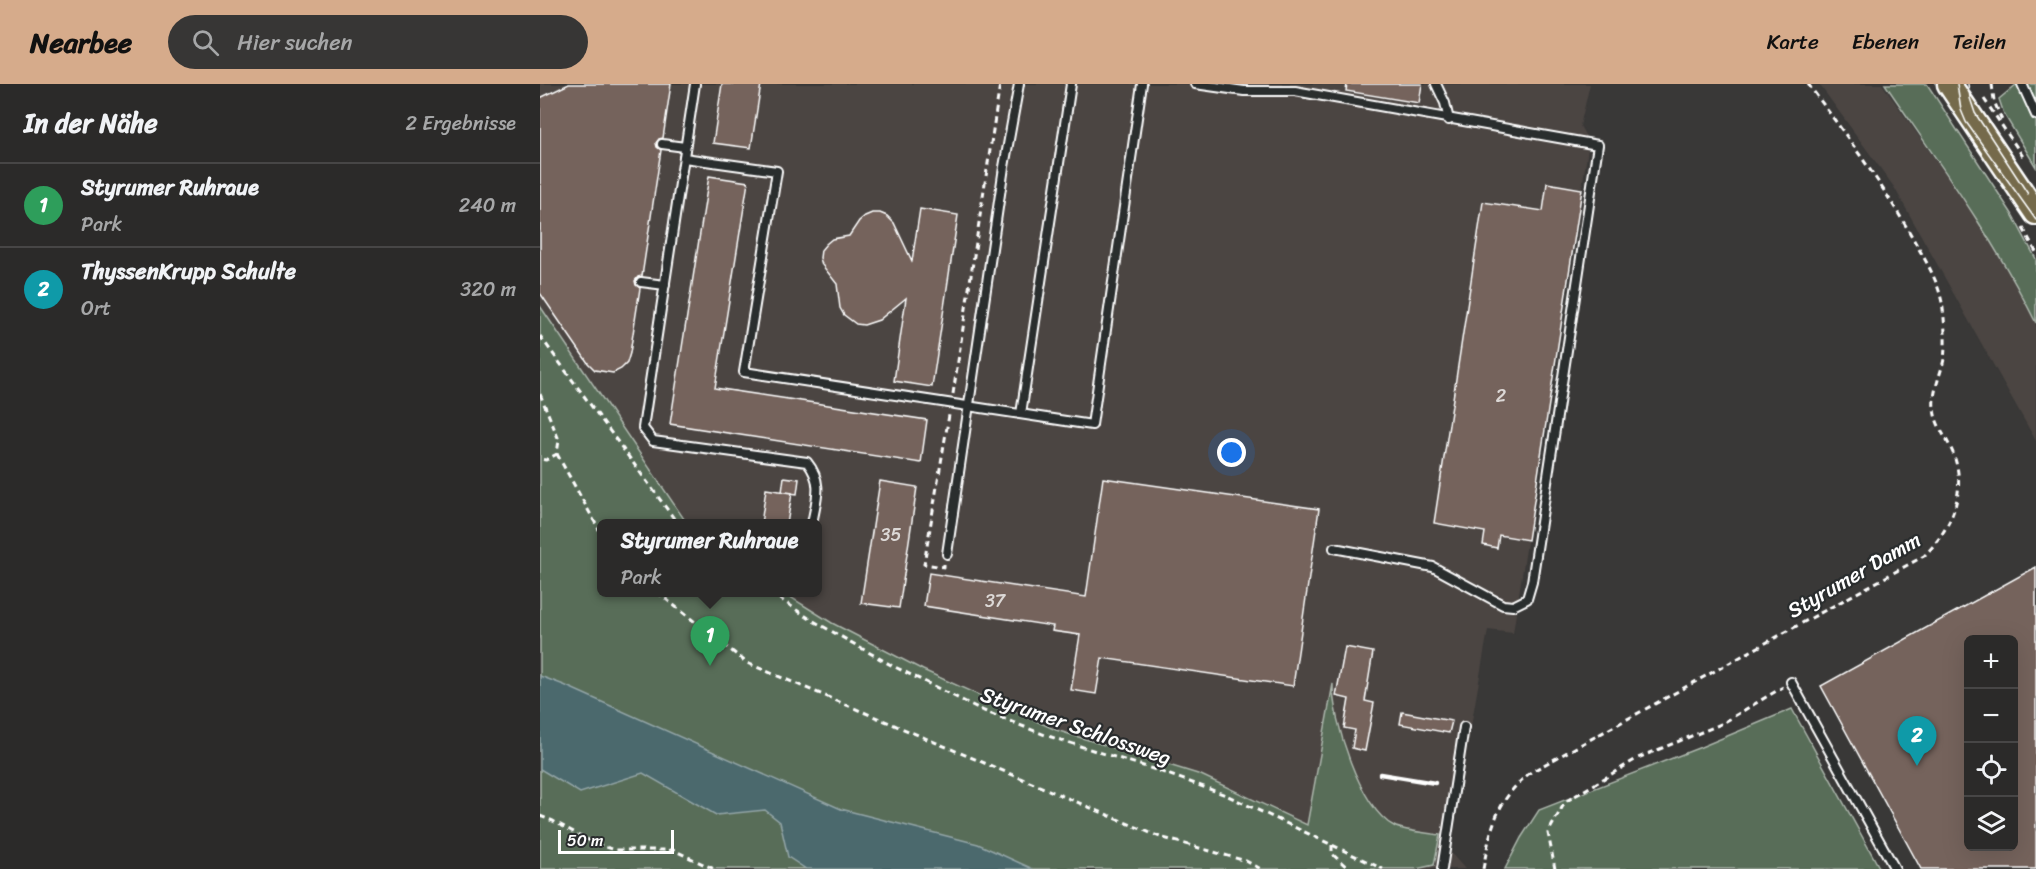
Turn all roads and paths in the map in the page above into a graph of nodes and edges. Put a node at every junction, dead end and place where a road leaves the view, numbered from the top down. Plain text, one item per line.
1 (695, 84) edge
2 (1000, 84) edge
3 (1019, 84) edge
4 (1071, 84) edge
5 (1142, 84) edge
6 (1195, 84) edge
7 (1436, 84) edge
8 (1808, 84) edge
9 (1948, 84) edge
10 (1992, 84) edge
11 (2022, 84) edge
12 (1979, 93) dead end
13 (2036, 115) edge
14 (1449, 120) junction
15 (2005, 128) junction
16 (662, 144) dead end
17 (685, 147) junction
18 (684, 158) junction
19 (2024, 158) dead end
20 (2036, 213) edge
21 (641, 282) dead end
22 (665, 285) junction
23 (540, 336) edge
24 (540, 394) edge
25 (951, 404) junction
26 (968, 407) junction
27 (1022, 414) junction
28 (557, 454) junction
29 (540, 459) edge
30 (674, 519) edge
31 (813, 519) edge
32 (597, 526) edge
33 (1334, 548) dead end
34 (947, 554) joint
35 (663, 597) edge
36 (777, 597) edge
37 (1791, 682) joint
38 (1464, 727) dead end
39 (540, 816) edge
40 (1332, 845) junction
41 (714, 869) edge
42 (1261, 869) edge
43 (1349, 869) edge
44 (1383, 869) edge
45 (1442, 869) edge
46 (1483, 869) edge
47 (1555, 869) edge
48 (1895, 869) edge

1 - 17 lane
2 - 25 path
3 - 26 lane
4 - 27 lane
5 - 27 lane
6 - 14 lane
7 - 14 lane
8 - 46 path, Styrumer Damm
9 - 20 main road
10 - 15 path
11 - 13 lane
12 - 15 path
14 - 33 lane
15 - 19 path
16 - 17 lane
17 - 18 lane
18 - 22 lane
18 - 25 lane
21 - 22 lane
22 - 31 lane
23 - 30 path
24 - 28 path
25 - 26 lane
25 - 34 path
26 - 27 lane
26 - 34 lane
28 - 29 path
28 - 32 path
35 - 42 path
36 - 40 path, Styrumer Schlossweg
37 - 47 path
37 - 48 lane
38 - 45 lane
39 - 41 path
40 - 43 path
40 - 44 path, Styrumer Schlossweg

